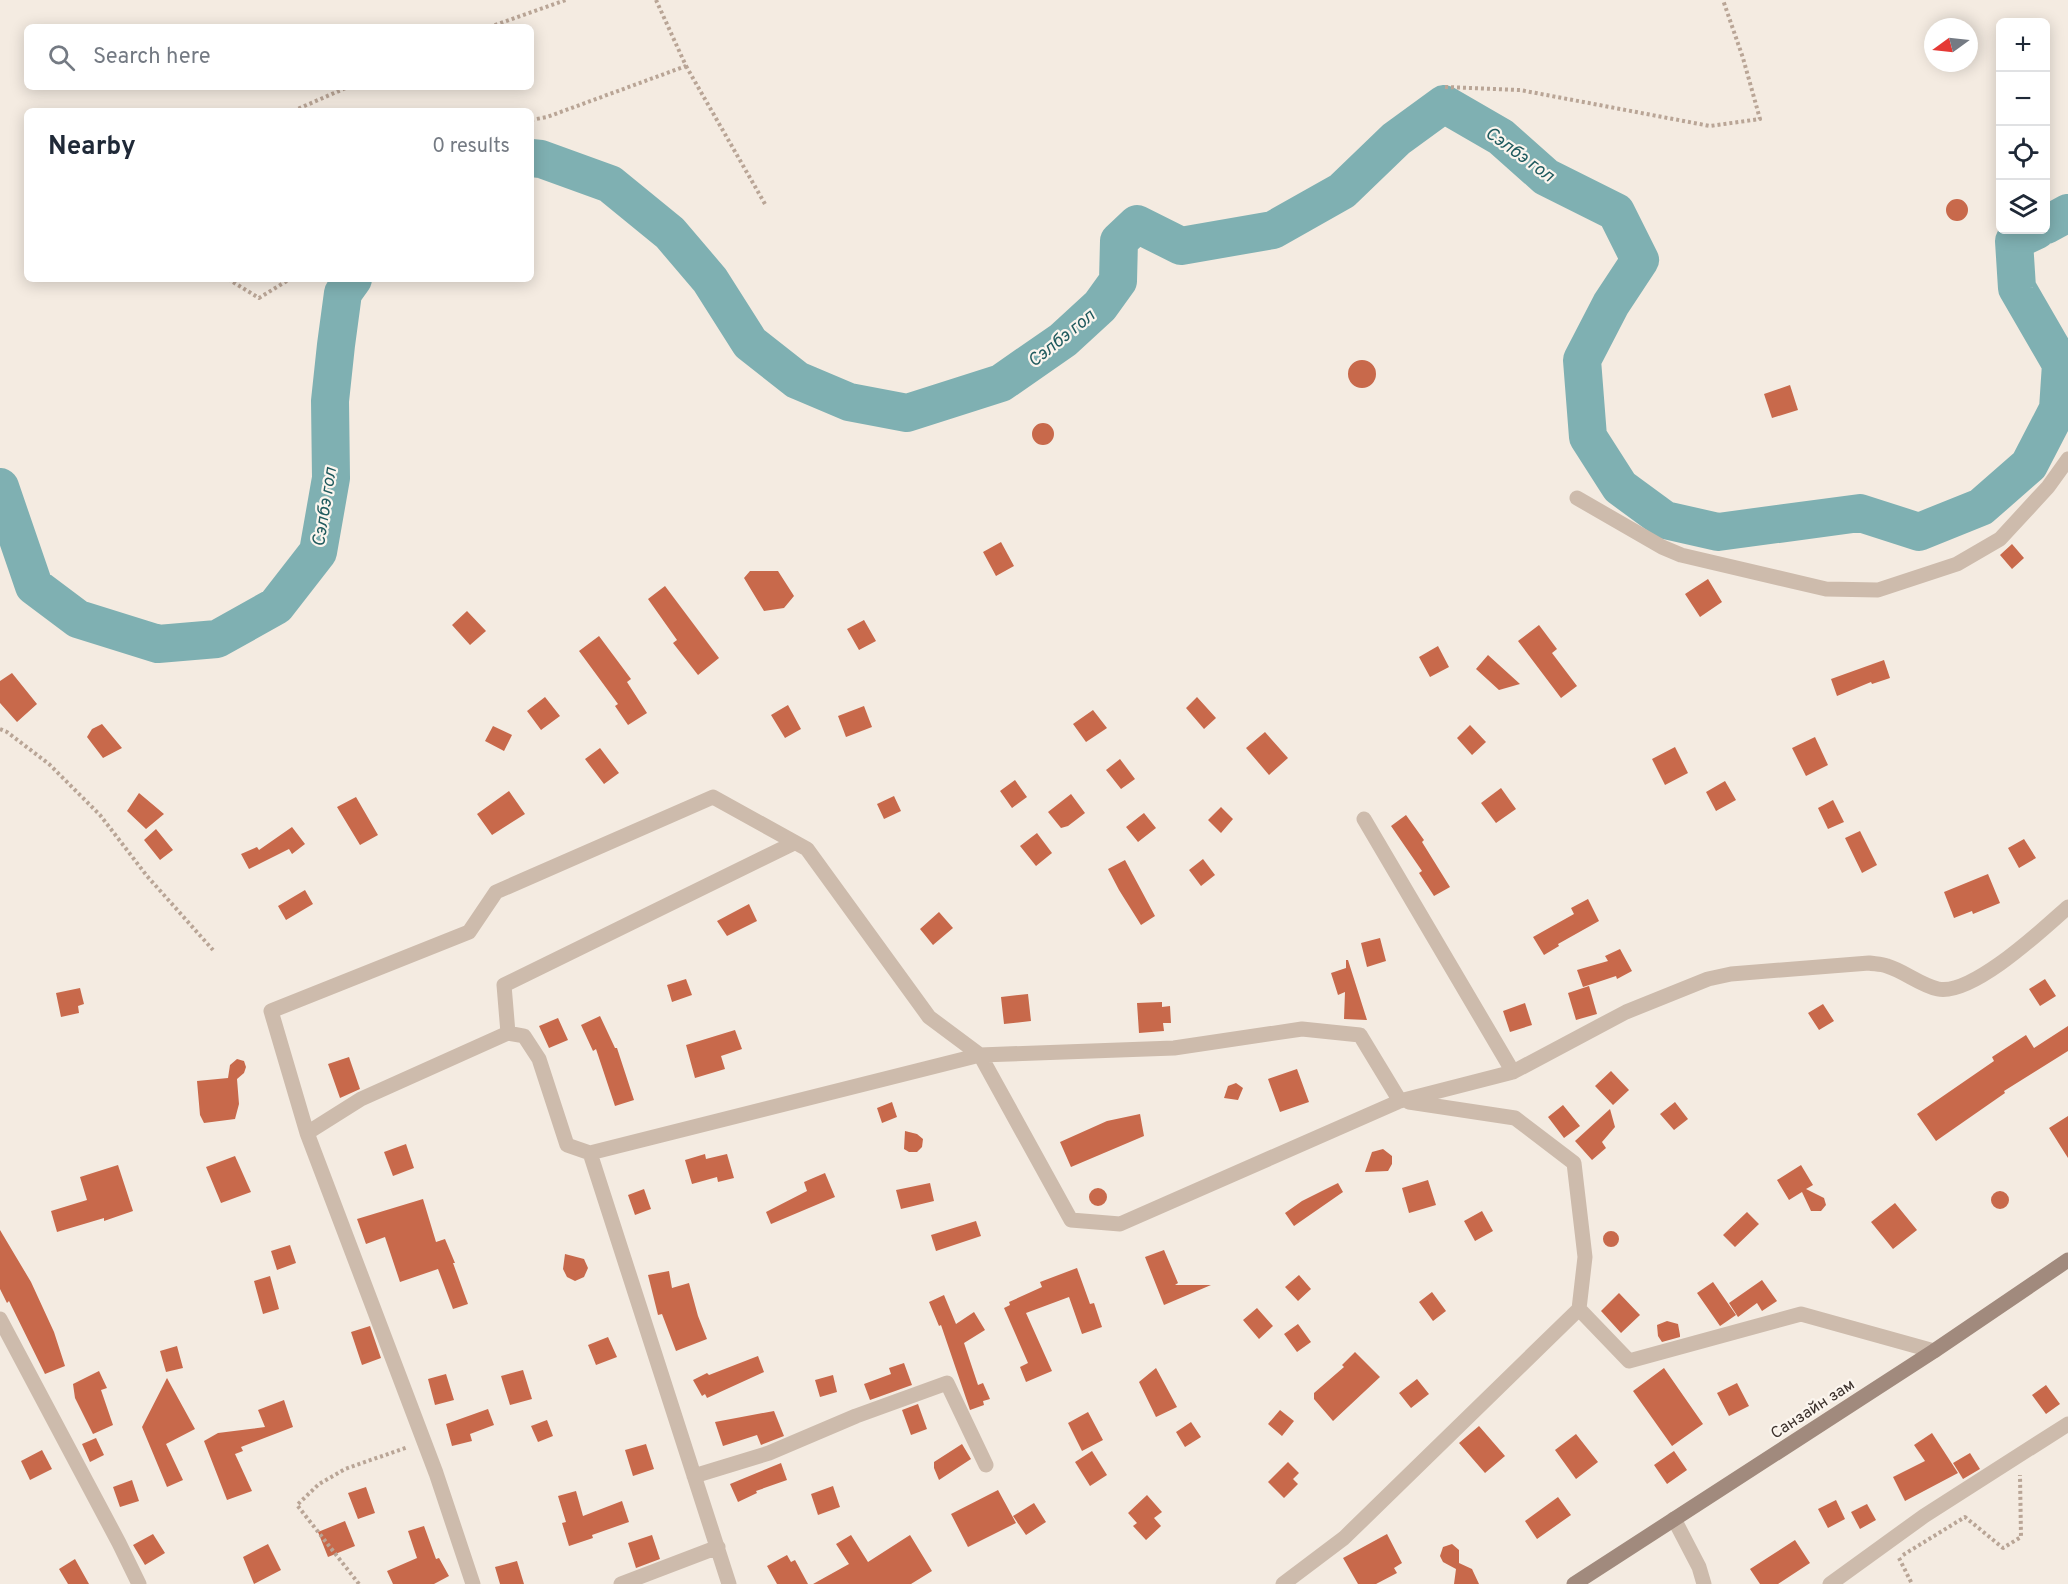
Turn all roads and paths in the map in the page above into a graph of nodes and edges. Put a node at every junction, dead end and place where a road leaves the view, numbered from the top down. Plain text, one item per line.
1 (566, 0) edge
2 (656, 0) edge
3 (1723, 0) edge
4 (498, 24) edge
5 (686, 66) junction
6 (1445, 87) dead end
7 (341, 90) edge
8 (299, 108) edge
9 (534, 119) edge
10 (765, 204) dead end
11 (233, 282) edge
12 (285, 282) edge
13 (2068, 459) edge
14 (1577, 498) dead end
15 (0, 729) edge
16 (1364, 819) dead end
17 (794, 843) junction
18 (2068, 908) edge
19 (213, 951) dead end
20 (508, 1033) junction
21 (980, 1055) junction
22 (1514, 1072) junction
23 (1400, 1101) junction
24 (307, 1133) junction
25 (590, 1153) junction
26 (2068, 1260) edge
27 (1579, 1309) junction
28 (0, 1319) edge
29 (1934, 1351) junction
30 (2068, 1424) edge
31 (424, 1442) junction
32 (986, 1465) dead end
33 (2020, 1474) dead end
34 (694, 1476) junction
35 (1674, 1519) junction
36 (718, 1547) junction
37 (139, 1584) edge
38 (359, 1584) edge
39 (473, 1584) edge
40 (621, 1584) edge
41 (729, 1584) edge
42 (1283, 1584) edge
43 (1574, 1584) edge
44 (1704, 1584) edge
45 (1830, 1584) edge
46 (1912, 1584) edge

1 - 4 path
2 - 5 path
3 - 6 path
5 - 9 path
5 - 10 path
7 - 8 path
11 - 12 path
13 - 14 street
15 - 19 path
16 - 22 street
17 - 20 street
17 - 21 street
17 - 24 street
18 - 22 street
20 - 24 street
20 - 25 street
21 - 23 street
21 - 23 street
21 - 25 street
22 - 23 street
23 - 27 street
24 - 31 street
25 - 34 street
26 - 29 main road, Санзайн зам
27 - 29 street
27 - 42 street
28 - 37 street
29 - 35 main road, Санзайн зам
30 - 45 street
31 - 38 path
31 - 39 street
32 - 34 street
33 - 46 path
34 - 36 street
35 - 43 main road, Санзайн зам
35 - 44 street
36 - 40 street
36 - 41 street

